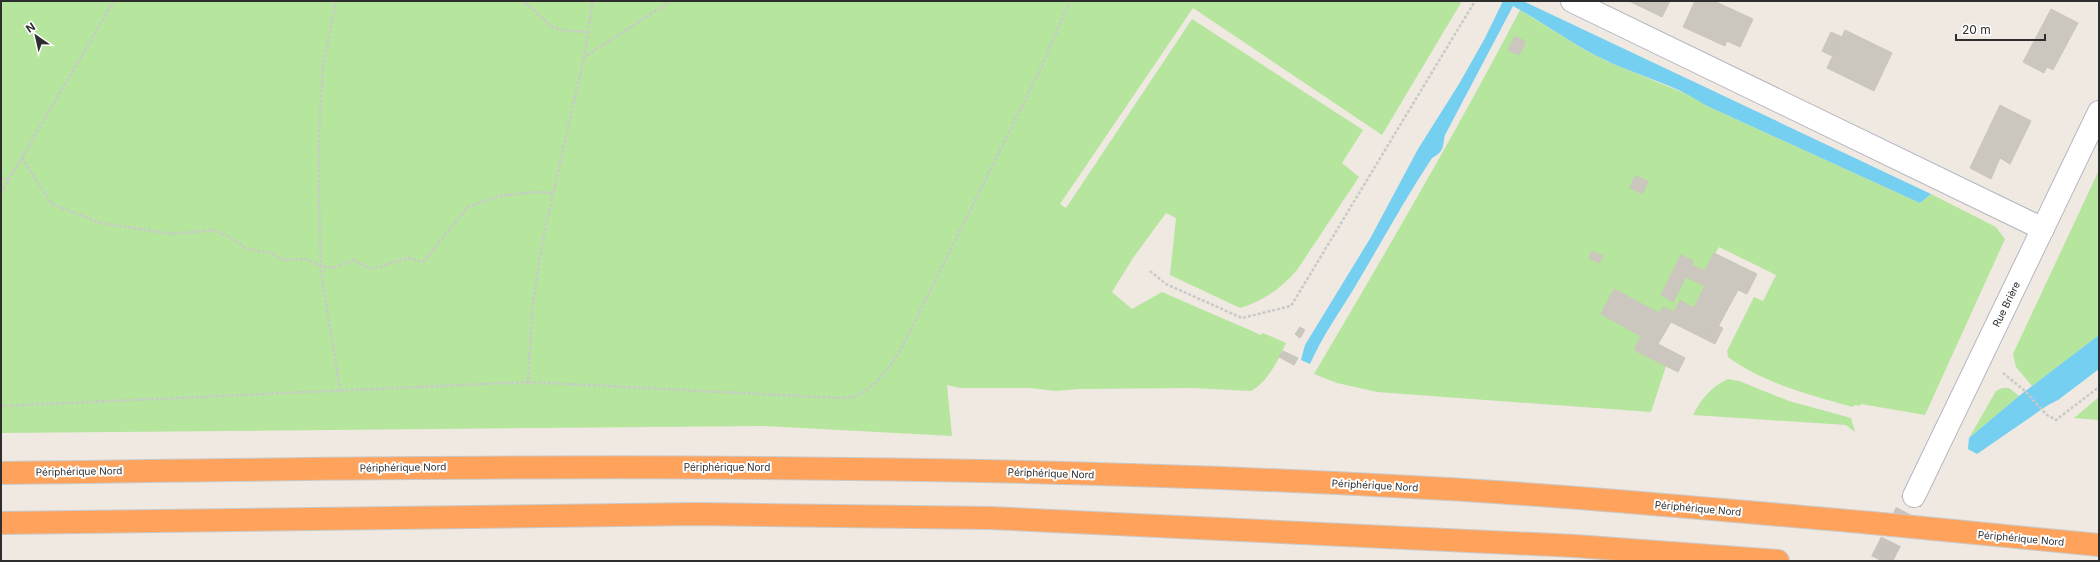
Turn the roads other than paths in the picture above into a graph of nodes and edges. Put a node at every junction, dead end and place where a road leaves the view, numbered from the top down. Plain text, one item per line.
1 (1572, 1) edge
2 (2099, 112) edge
3 (2043, 229) junction
4 (1, 472) edge
5 (1914, 496) tunnel mouth
6 (1, 523) edge
7 (2099, 545) edge
8 (1778, 561) edge

1 - 3 street
2 - 3 street, Rue Brière
3 - 5 street, Rue Brière
4 - 7 highway, Périphérique Nord, bridge
6 - 8 highway

